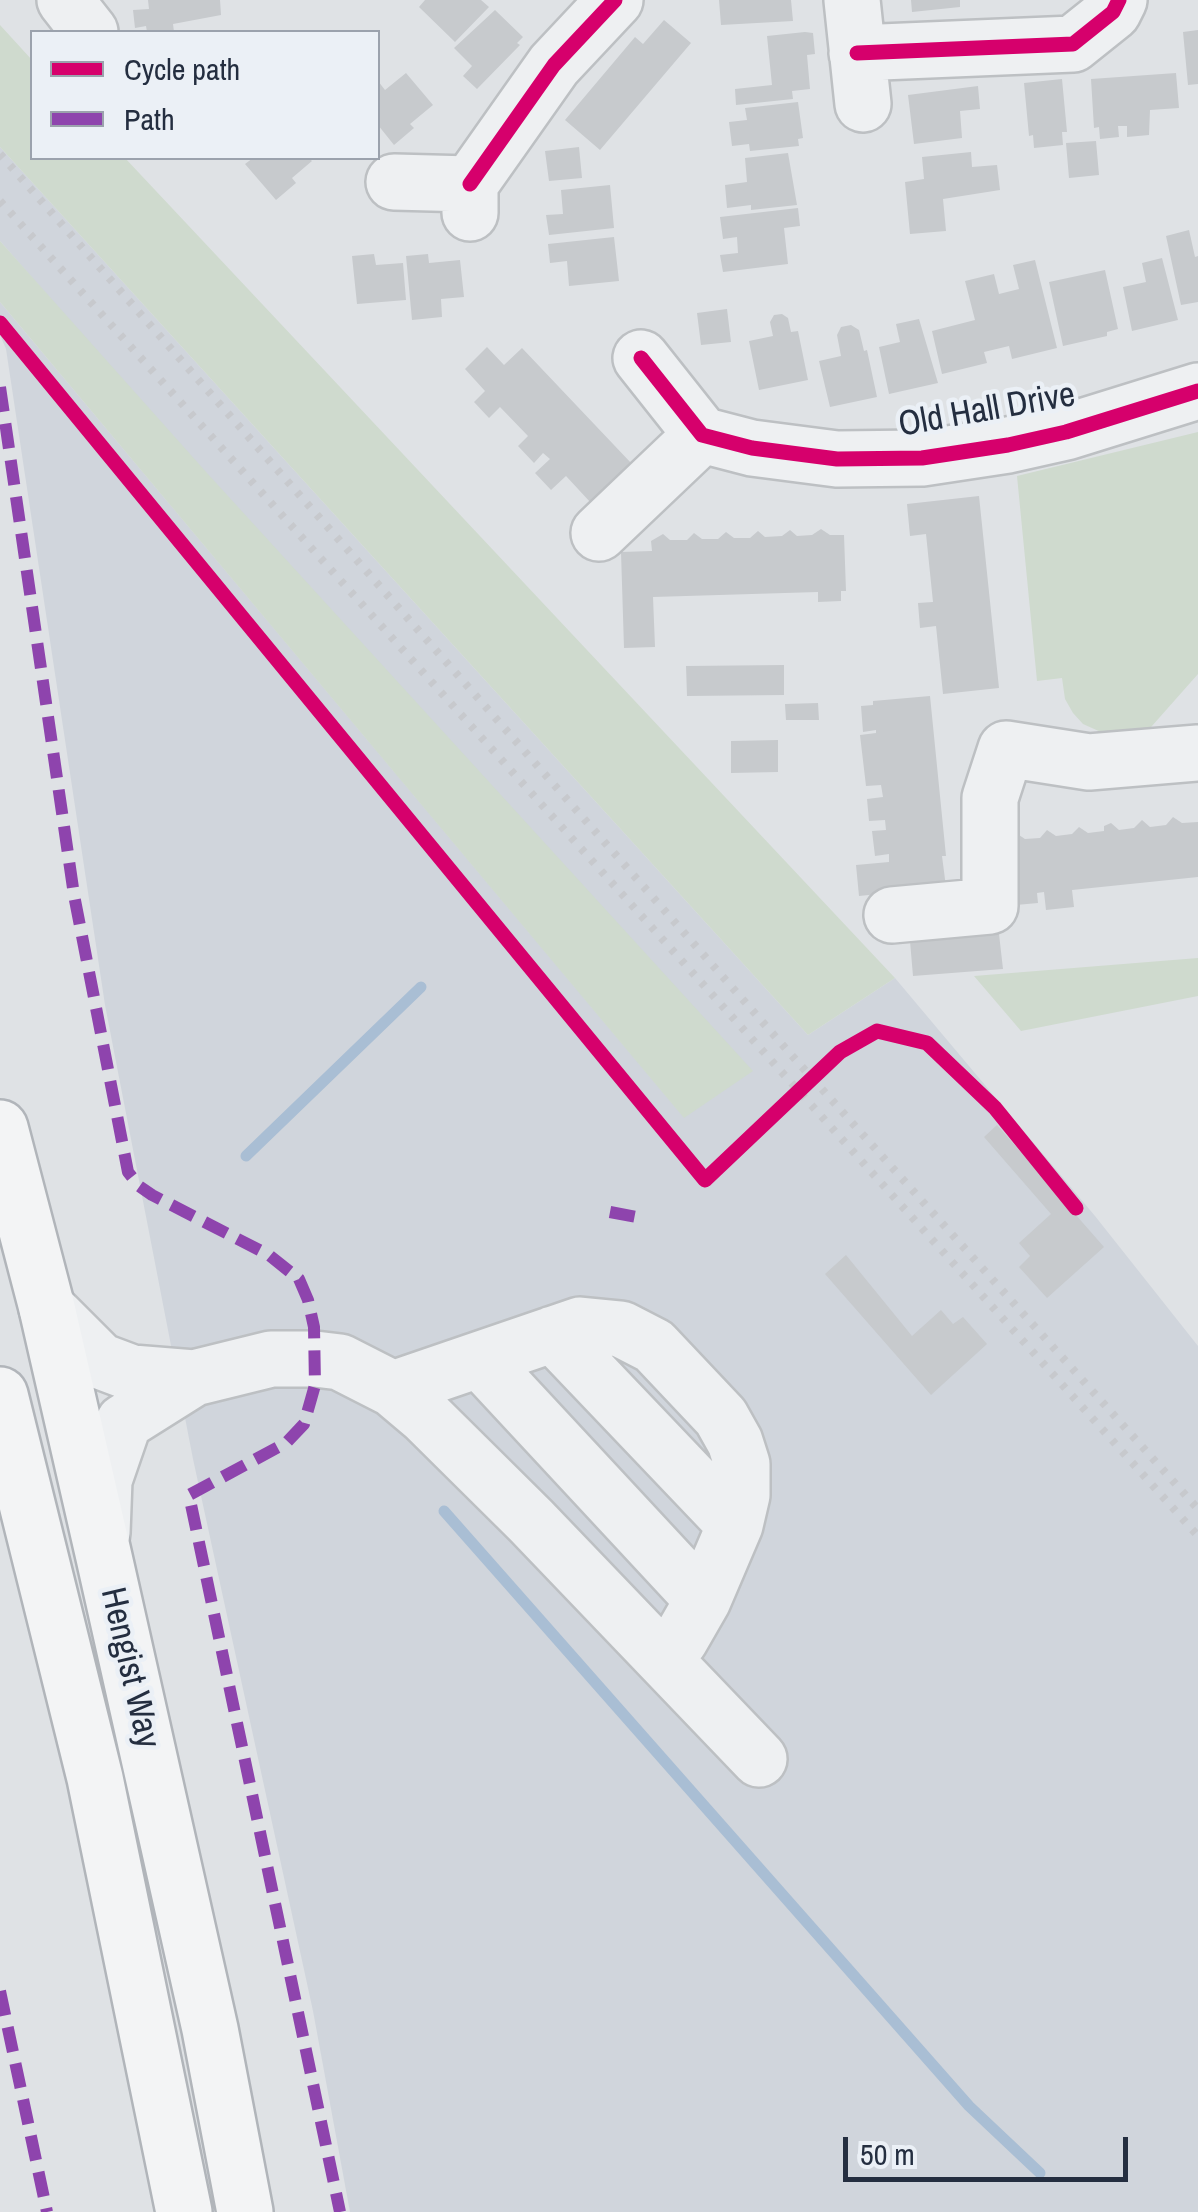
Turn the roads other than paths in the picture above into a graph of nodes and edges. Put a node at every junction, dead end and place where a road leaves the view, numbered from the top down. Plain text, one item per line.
1 (64, 0) edge
2 (852, 0) edge
3 (1119, 0) edge
4 (597, 5) edge
5 (88, 30) edge
6 (394, 182) dead end
7 (641, 358) dead end
8 (1198, 391) edge
9 (702, 435) junction
10 (599, 532) dead end
11 (1198, 753) edge
12 (892, 915) dead end
13 (0, 1128) edge
14 (47, 1308) junction
15 (481, 1361) junction
16 (194, 1378) junction
17 (394, 1390) junction
18 (0, 1395) edge
19 (104, 1556) junction
20 (703, 1600) junction
21 (663, 1656) junction
22 (760, 1760) dead end
23 (184, 2212) edge
24 (245, 2212) edge

1 - 5 street
2 - 3 street
4 - 6 street
7 - 9 street
8 - 9 street, Old Hall Drive
9 - 10 street
11 - 12 street
13 - 14 highway, Hengist Way
14 - 16 street
14 - 19 highway, Hengist Way
15 - 17 street
15 - 20 street
15 - 20 street
16 - 17 street
16 - 19 street
17 - 21 street
18 - 23 highway, Hengist Way
19 - 24 highway, Hengist Way
20 - 21 street
21 - 22 street

